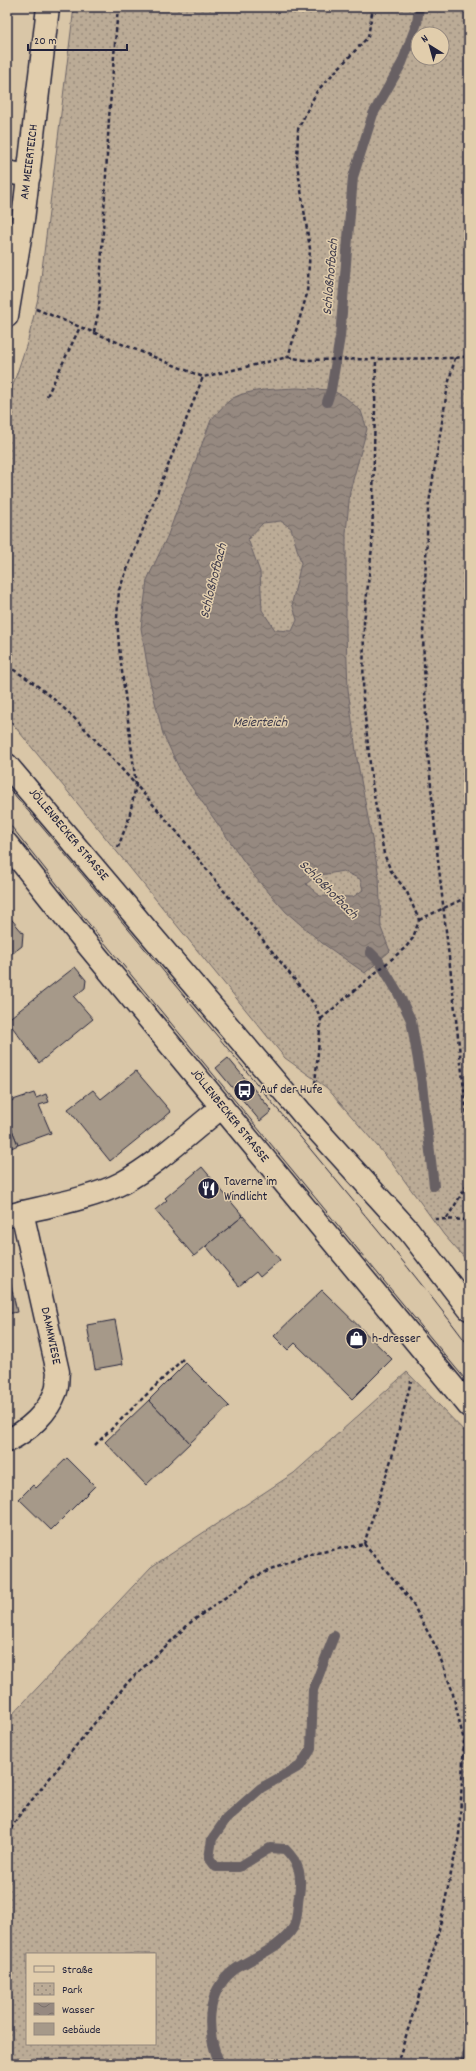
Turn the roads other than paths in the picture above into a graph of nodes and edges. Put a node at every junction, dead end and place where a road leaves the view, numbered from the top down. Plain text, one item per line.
1 (48, 7) edge
2 (7, 172) edge
3 (29, 176) junction
4 (9, 308) edge
5 (7, 764) edge
6 (7, 844) edge
7 (222, 1107) junction
8 (15, 1214) edge
9 (469, 1309) edge
10 (469, 1406) edge
11 (7, 1441) edge

1 - 3 main road, AM MEIERTEICH
2 - 3 main road
3 - 4 main road, AM MEIERTEICH
5 - 9 main road, JÖLLENBECKER STRASSE
6 - 7 main road, JÖLLENBECKER STRASSE
7 - 8 main road
7 - 10 main road, JÖLLENBECKER STRASSE
8 - 11 main road, DAMMWIESE

